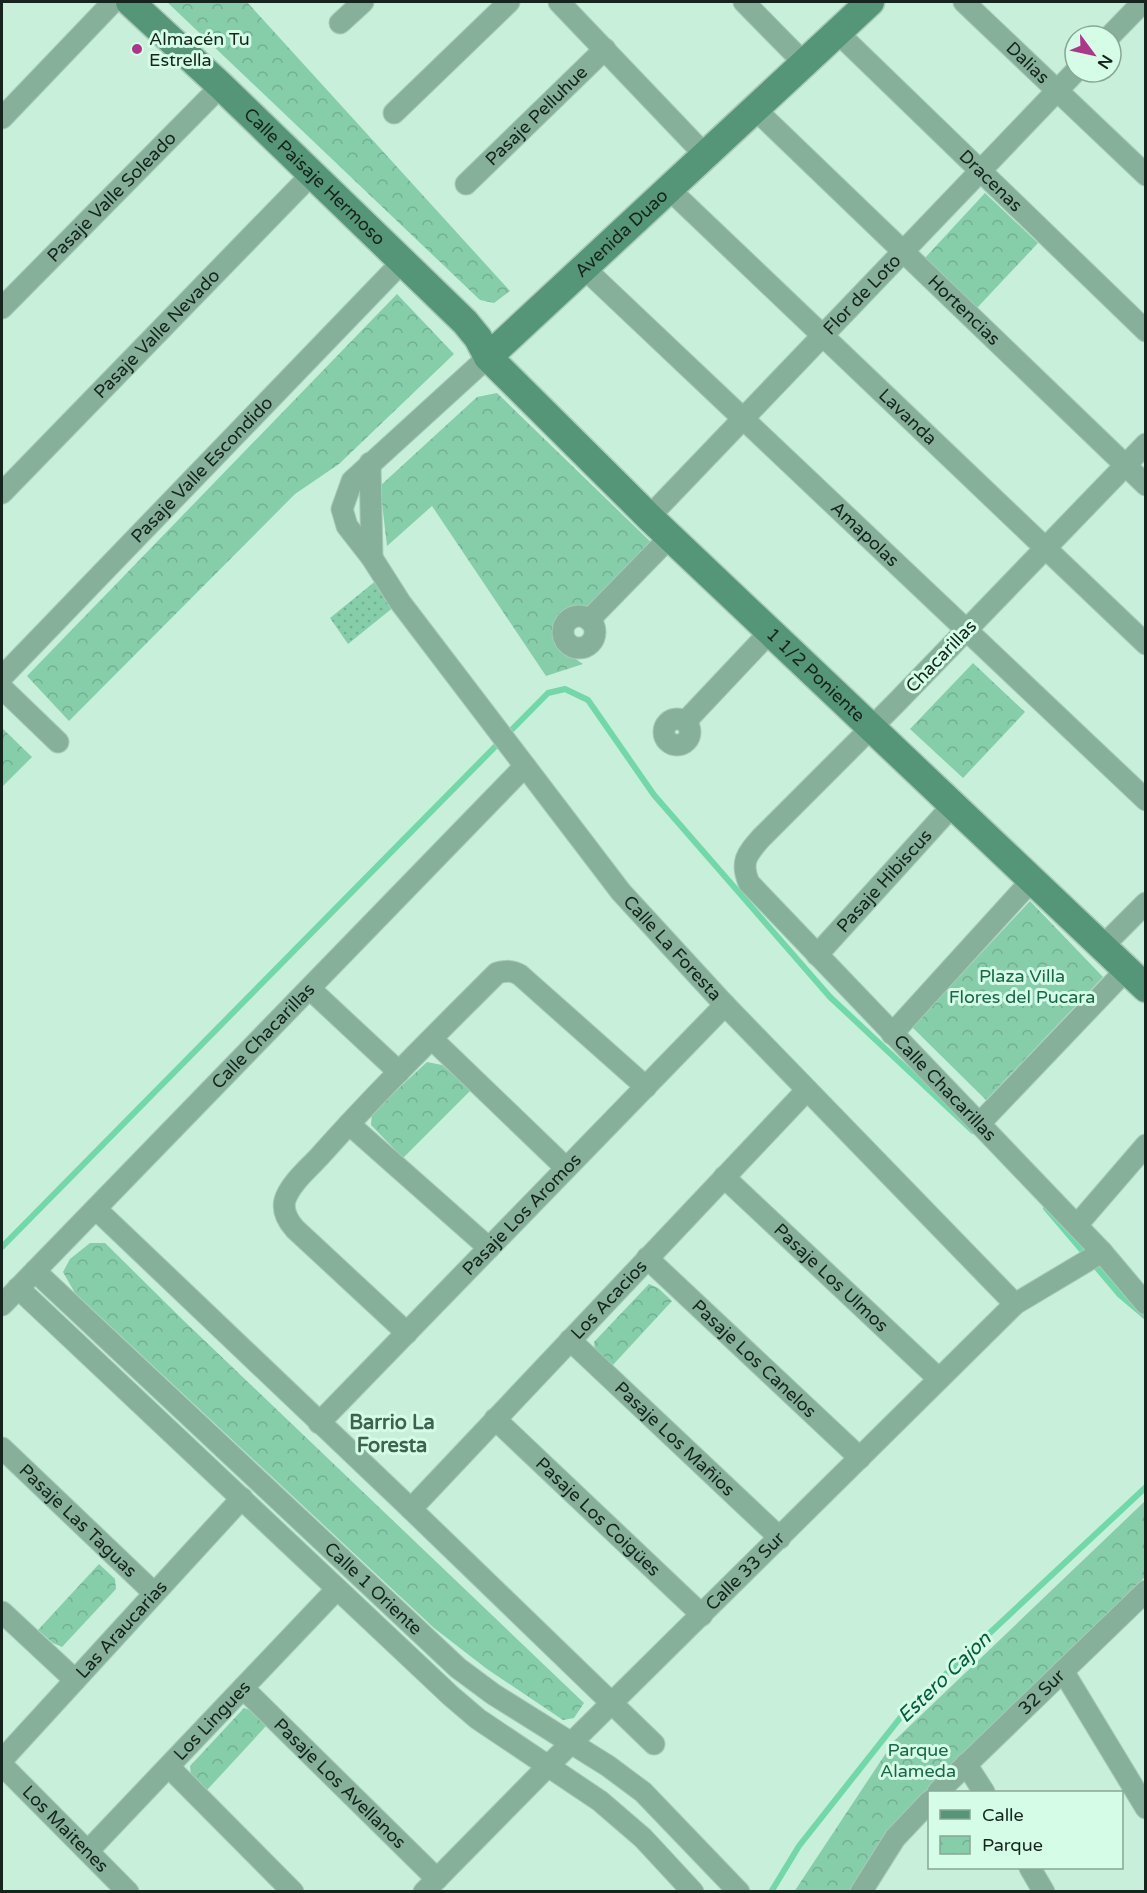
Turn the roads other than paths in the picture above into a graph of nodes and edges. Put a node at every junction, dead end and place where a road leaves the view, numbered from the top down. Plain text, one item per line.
1 (113, 2) edge
2 (130, 2) edge
3 (363, 2) edge
4 (509, 2) edge
5 (559, 2) edge
6 (744, 2) edge
7 (870, 2) edge
8 (964, 2) edge
9 (1137, 8) edge
10 (340, 23) dead end
11 (1122, 24) edge
12 (837, 32) junction
13 (605, 49) junction
14 (804, 63) junction
15 (1064, 84) edge
16 (221, 86) junction
17 (1058, 90) junction
18 (755, 109) junction
19 (394, 113) dead end
20 (2, 118) edge
21 (705, 155) junction
22 (980, 171) junction
23 (312, 174) junction
24 (1146, 175) edge
25 (466, 184) dead end
26 (669, 189) junction
27 (903, 251) junction
28 (403, 261) junction
29 (584, 268) junction
30 (2, 308) edge
31 (1146, 331) edge
32 (822, 336) junction
33 (488, 357) junction
34 (743, 418) junction
35 (1146, 444) edge
36 (370, 463) junction
37 (1125, 465) junction
38 (1146, 485) edge
39 (2, 493) edge
40 (649, 517) junction
41 (670, 537) junction
42 (1045, 548) junction
43 (372, 558) junction
44 (589, 620) dead end
45 (966, 630) junction
46 (770, 632) junction
47 (1146, 644) edge
48 (2, 677) edge
49 (2, 688) edge
50 (686, 721) dead end
51 (870, 727) junction
52 (58, 742) dead end
53 (519, 759) junction
54 (1146, 800) edge
55 (953, 805) junction
56 (744, 872) joint
57 (1032, 880) junction
58 (1146, 903) edge
59 (1102, 947) junction
60 (817, 955) junction
61 (1136, 979) edge
62 (310, 989) junction
63 (725, 1005) junction
64 (892, 1034) junction
65 (432, 1039) junction
66 (399, 1072) junction
67 (646, 1087) junction
68 (807, 1090) junction
69 (980, 1123) junction
70 (349, 1124) junction
71 (1146, 1145) edge
72 (566, 1168) junction
73 (724, 1177) junction
74 (96, 1209) junction
75 (1077, 1225) junction
76 (489, 1248) junction
77 (1102, 1252) junction
78 (647, 1258) junction
79 (34, 1271) junction
80 (18, 1288) junction
81 (1015, 1304) junction
82 (1146, 1304) edge
83 (2, 1305) edge
84 (407, 1333) junction
85 (570, 1340) junction
86 (939, 1379) junction
87 (495, 1419) junction
88 (319, 1423) junction
89 (2, 1448) edge
90 (860, 1458) junction
91 (242, 1498) junction
92 (411, 1509) junction
93 (780, 1538) junction
94 (337, 1589) junction
95 (1146, 1591) edge
96 (154, 1593) junction
97 (2, 1612) edge
98 (702, 1615) junction
99 (1063, 1671) junction
100 (75, 1680) junction
101 (243, 1688) junction
102 (612, 1704) junction
103 (572, 1743) junction
104 (654, 1744) dead end
105 (2, 1760) edge
106 (966, 1764) junction
107 (2, 1765) edge
108 (169, 1767) junction
109 (547, 1767) junction
110 (939, 1791) edge
111 (983, 1791) edge
112 (928, 1803) edge
113 (1146, 1808) edge
114 (88, 1851) junction
115 (1031, 1869) edge
116 (430, 1885) edge
117 (735, 1887) edge
118 (129, 1892) edge
119 (293, 1892) edge
120 (693, 1892) edge
121 (861, 1892) edge
122 (1044, 1892) edge

1 - 20 street
2 - 16 street, Calle Paisaje Hermoso
3 - 10 street
4 - 19 street
5 - 13 street
6 - 14 street
7 - 12 street, Avenida Duao
8 - 17 street, Dalias
9 - 11 street
12 - 14 street, Avenida Duao
12 - 22 street, Dracenas
13 - 21 street
13 - 25 street, Pasaje Pelluhue
14 - 18 street, Avenida Duao
15 - 17 street, Flor de Loto
16 - 23 street, Calle Paisaje Hermoso
16 - 30 street, Pasaje Valle Soleado
17 - 22 street, Flor de Loto
17 - 24 street, Dalias
18 - 21 street, Avenida Duao
18 - 27 street, Hortencias
21 - 26 street, Avenida Duao
22 - 27 street, Flor de Loto
22 - 31 street, Dracenas
23 - 28 street, Calle Paisaje Hermoso
23 - 39 street, Pasaje Valle Nevado
26 - 29 street, Avenida Duao
26 - 32 street, Lavanda
27 - 32 street, Flor de Loto
27 - 37 street, Hortencias
28 - 33 street, Calle Paisaje Hermoso
28 - 48 street, Pasaje Valle Escondido
29 - 33 street, Avenida Duao
29 - 34 street, Amapolas
32 - 34 street, Flor de Loto
32 - 42 street, Lavanda
33 - 36 street, Avenida Duao
33 - 40 street, 1 1/2 Poniente
34 - 40 street, Flor de Loto
34 - 45 street, Amapolas
35 - 37 street, Chacarillas
36 - 43 street, Calle La Foresta
36 - 43 street, Calle La Foresta
37 - 38 street, Hortencias
37 - 42 street, Chacarillas
40 - 41 street, 1 1/2 Poniente
41 - 44 street
41 - 46 street, 1 1/2 Poniente
42 - 45 street, Chacarillas
42 - 47 street, Lavanda
43 - 53 street, Calle La Foresta
45 - 51 street, Chacarillas
45 - 54 street, Amapolas
46 - 50 street
46 - 51 street, 1 1/2 Poniente
49 - 52 street
51 - 55 street, 1 1/2 Poniente
51 - 56 street, Chacarillas
53 - 62 street, Calle Chacarillas
53 - 63 street, Calle La Foresta
55 - 57 street, 1 1/2 Poniente
55 - 60 street, Pasaje Hibiscus
56 - 60 street, Calle Chacarillas
57 - 59 street, 1 1/2 Poniente
57 - 64 street
58 - 59 street
59 - 61 street, 1 1/2 Poniente
60 - 64 street, Calle Chacarillas
61 - 69 street
62 - 66 street
62 - 74 street, Calle Chacarillas
63 - 67 street, Pasaje Los Aromos
63 - 68 street, Calle La Foresta
64 - 69 street, Calle Chacarillas
65 - 66 street
65 - 67 street
65 - 72 street
66 - 70 street
67 - 72 street, Pasaje Los Aromos
68 - 73 street, Los Acacios
68 - 81 street, Calle La Foresta
69 - 75 street, Calle Chacarillas
70 - 76 street
70 - 84 street
71 - 75 street
72 - 76 street, Pasaje Los Aromos
73 - 78 street, Los Acacios
73 - 86 street, Pasaje Los Ulmos
74 - 79 street, Calle Chacarillas
74 - 88 street
75 - 77 street, Calle Chacarillas
76 - 84 street, Pasaje Los Aromos
77 - 81 street, Calle 33 Sur
77 - 82 street, Calle Chacarillas
78 - 85 street, Los Acacios
78 - 90 street, Pasaje Los Canelos
79 - 80 street, Calle Chacarillas
79 - 103 street, Calle 1 Oriente
80 - 83 street, Calle Chacarillas
80 - 91 street, Calle 1 Oriente
81 - 86 street, Calle 33 Sur
84 - 88 street, Pasaje Los Aromos
85 - 87 street, Los Acacios
85 - 93 street, Pasaje Los Mañios
86 - 90 street, Calle 33 Sur
87 - 92 street, Los Acacios
87 - 98 street, Pasaje Los Coigües
88 - 92 street
89 - 96 street, Pasaje Las Taguas
90 - 93 street, Calle 33 Sur
91 - 94 street, Calle 1 Oriente
91 - 96 street, Las Araucarias
92 - 102 street
93 - 98 street, Calle 33 Sur
94 - 101 street, Los Lingues
94 - 109 street, Calle 1 Oriente
95 - 99 street, 32 Sur
96 - 100 street, Las Araucarias
97 - 100 street
98 - 102 street, Calle 33 Sur
99 - 106 street, 32 Sur
99 - 113 street
100 - 105 street, Las Araucarias
101 - 108 street, Los Lingues
101 - 116 street, Pasaje Los Avellanos
102 - 103 street, Calle 33 Sur
102 - 104 street
103 - 109 street, Calle 33 Sur
103 - 117 street, Calle 1 Oriente
106 - 110 street, 32 Sur
106 - 111 street
107 - 114 street, Los Maitenes
108 - 114 street, Los Lingues
108 - 119 street
109 - 116 street, Calle 33 Sur
109 - 120 street, Calle 1 Oriente
112 - 121 street
114 - 118 street, Los Maitenes
115 - 122 street

